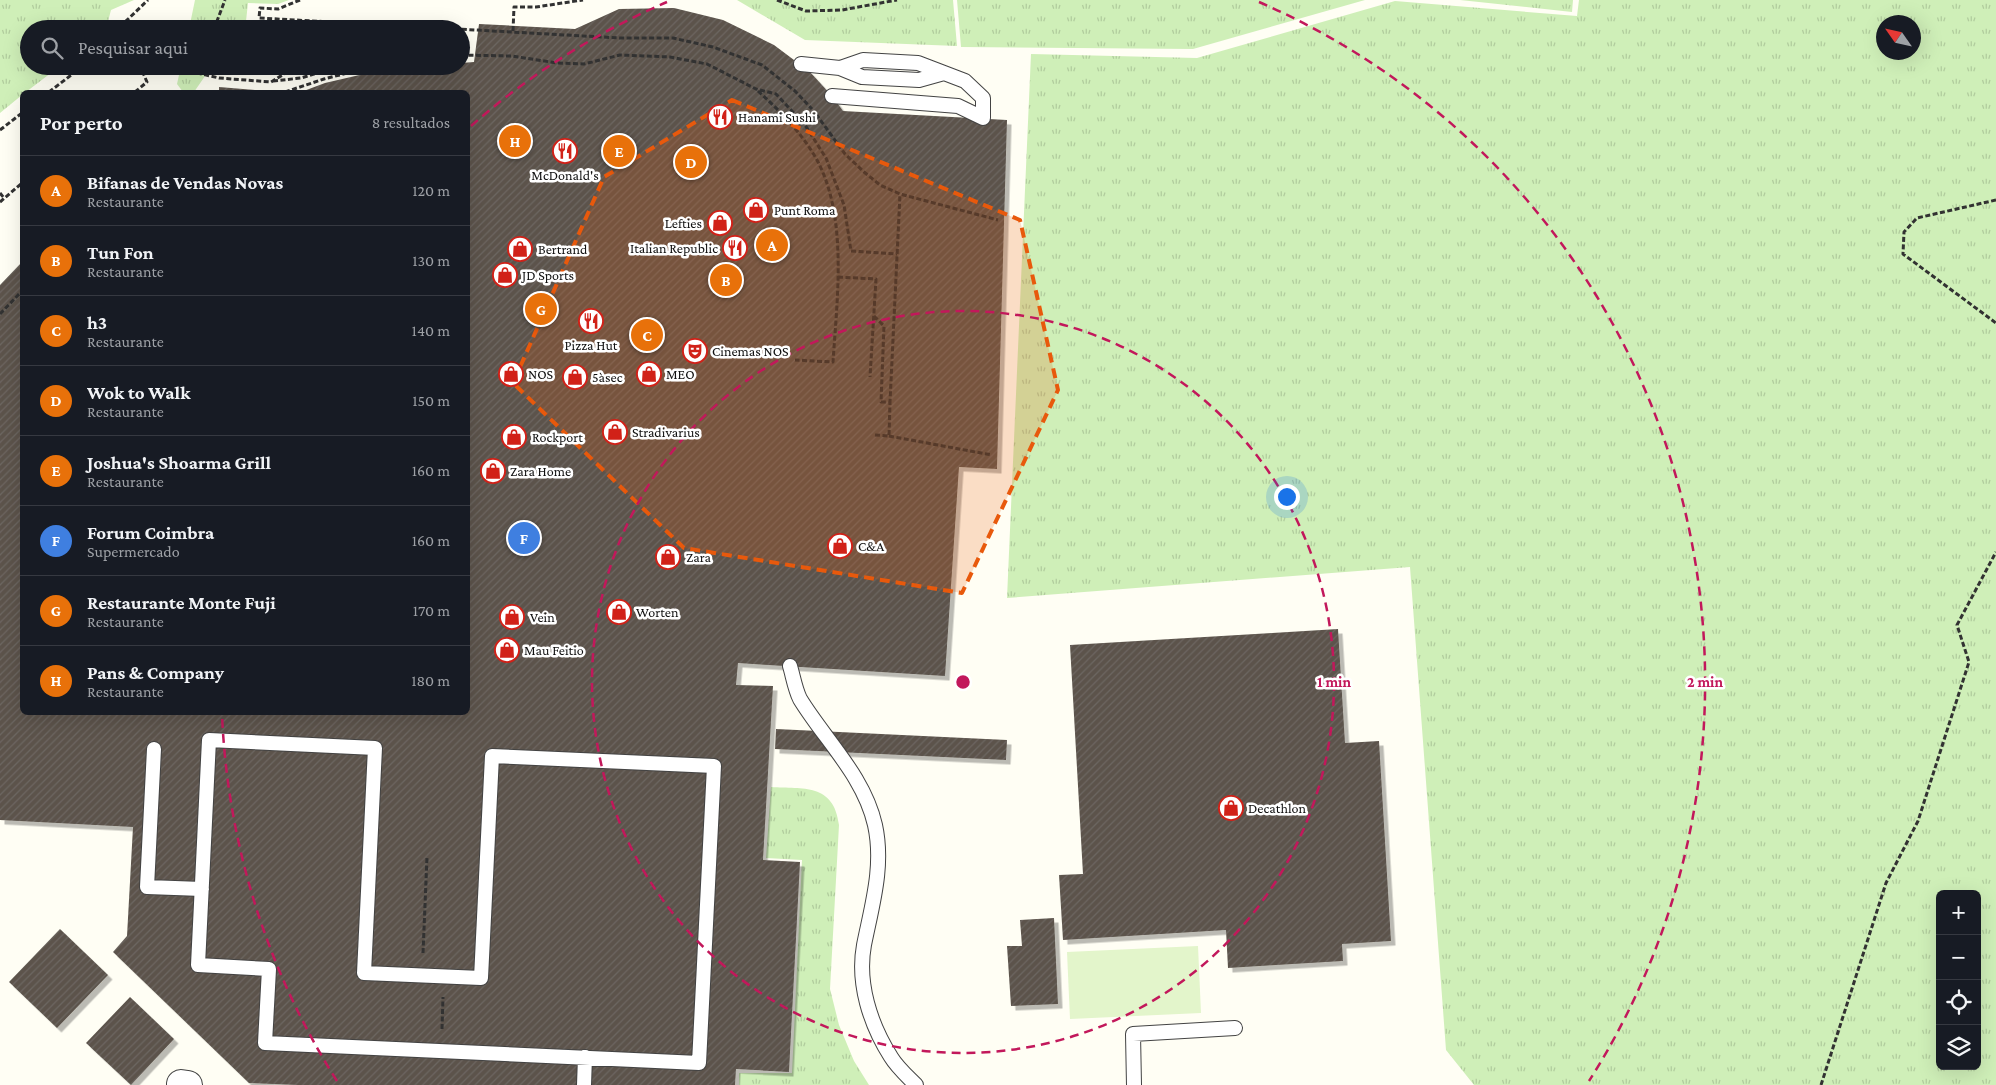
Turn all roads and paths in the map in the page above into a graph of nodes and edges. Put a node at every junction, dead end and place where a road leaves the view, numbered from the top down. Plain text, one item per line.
1 (148, 0) edge
2 (224, 0) edge
3 (300, 0) edge
4 (583, 0) edge
5 (777, 0) edge
6 (897, 0) edge
7 (127, 20) edge
8 (217, 20) edge
9 (298, 20) edge
10 (470, 29) edge
11 (513, 31) junction
12 (470, 55) edge
13 (801, 64) dead end
14 (71, 75) edge
15 (144, 75) edge
16 (206, 75) edge
17 (282, 75) edge
18 (310, 75) edge
19 (337, 75) edge
20 (271, 82) junction
21 (756, 89) junction
22 (52, 90) edge
23 (137, 90) edge
24 (291, 90) edge
25 (832, 96) dead end
26 (20, 115) edge
27 (0, 130) edge
28 (20, 185) edge
29 (0, 193) edge
30 (900, 194) junction
31 (4, 198) junction
32 (1996, 200) edge
33 (0, 202) edge
34 (998, 220) dead end
35 (898, 254) junction
36 (838, 277) junction
37 (20, 293) edge
38 (0, 314) edge
39 (874, 316) junction
40 (1996, 323) edge
41 (795, 360) dead end
42 (870, 377) dead end
43 (890, 402) junction
44 (875, 435) dead end
45 (889, 436) junction
46 (992, 455) dead end
47 (1996, 552) edge
48 (790, 666) dead end
49 (154, 749) dead end
50 (427, 857) dead end
51 (202, 889) junction
52 (422, 976) junction
53 (444, 977) junction
54 (1235, 1028) dead end
55 (441, 1051) junction
56 (585, 1057) junction
57 (584, 1085) edge
58 (916, 1085) edge
59 (1134, 1085) edge
60 (1820, 1085) edge

1 - 7 path
2 - 8 path
3 - 9 path
4 - 11 path
5 - 6 path
10 - 11 path
11 - 30 path
12 - 21 path
13 - 25 lane
14 - 22 path
15 - 23 path
16 - 20 path
17 - 20 path
18 - 20 path
19 - 24 path
21 - 35 path
21 - 36 path
26 - 27 path
28 - 31 path
29 - 31 path
30 - 34 path
30 - 35 path
31 - 33 path
32 - 40 path
35 - 43 path
36 - 39 path
36 - 41 path
37 - 38 path
39 - 42 path
39 - 43 path
43 - 45 path
44 - 45 path
45 - 46 path
47 - 60 path
48 - 58 lane
49 - 51 lane
50 - 52 path
51 - 52 lane
51 - 55 lane
52 - 53 lane
53 - 55 path
53 - 56 lane
54 - 59 lane
55 - 56 lane
56 - 57 lane

